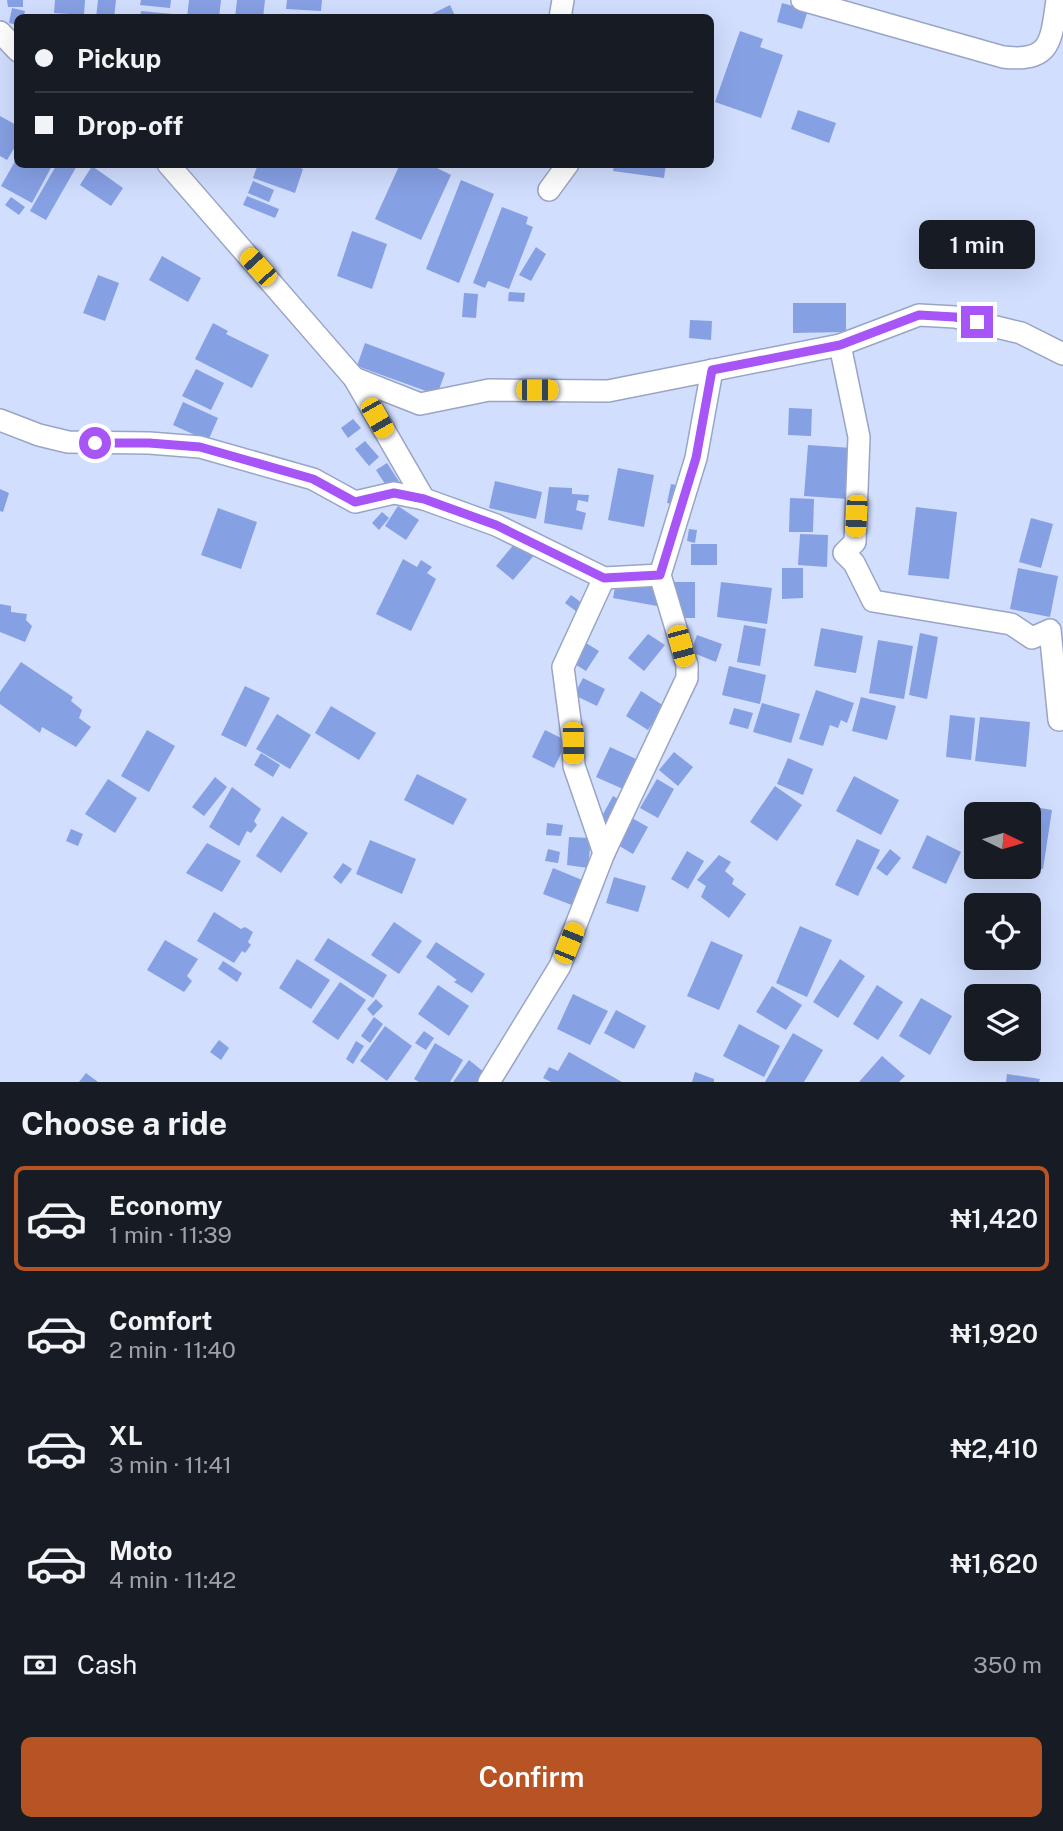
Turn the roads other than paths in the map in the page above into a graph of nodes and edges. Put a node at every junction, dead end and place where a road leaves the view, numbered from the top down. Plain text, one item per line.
1 (802, 0) edge
2 (1057, 0) edge
3 (0, 32) edge
4 (14, 47) edge
5 (171, 168) edge
6 (565, 168) edge
7 (549, 190) dead end
8 (840, 345) junction
9 (1063, 354) edge
10 (712, 370) junction
11 (354, 378) junction
12 (0, 420) edge
13 (424, 499) junction
14 (660, 575) junction
15 (604, 578) junction
16 (1059, 720) dead end
17 (604, 853) junction
18 (489, 1082) edge

1 - 2 street
3 - 4 street
5 - 11 street
6 - 7 street
8 - 9 street
8 - 10 street
8 - 16 street
10 - 11 street
10 - 14 street
11 - 13 street
12 - 13 street
13 - 15 street
14 - 15 street
14 - 17 street
15 - 17 street
17 - 18 street

